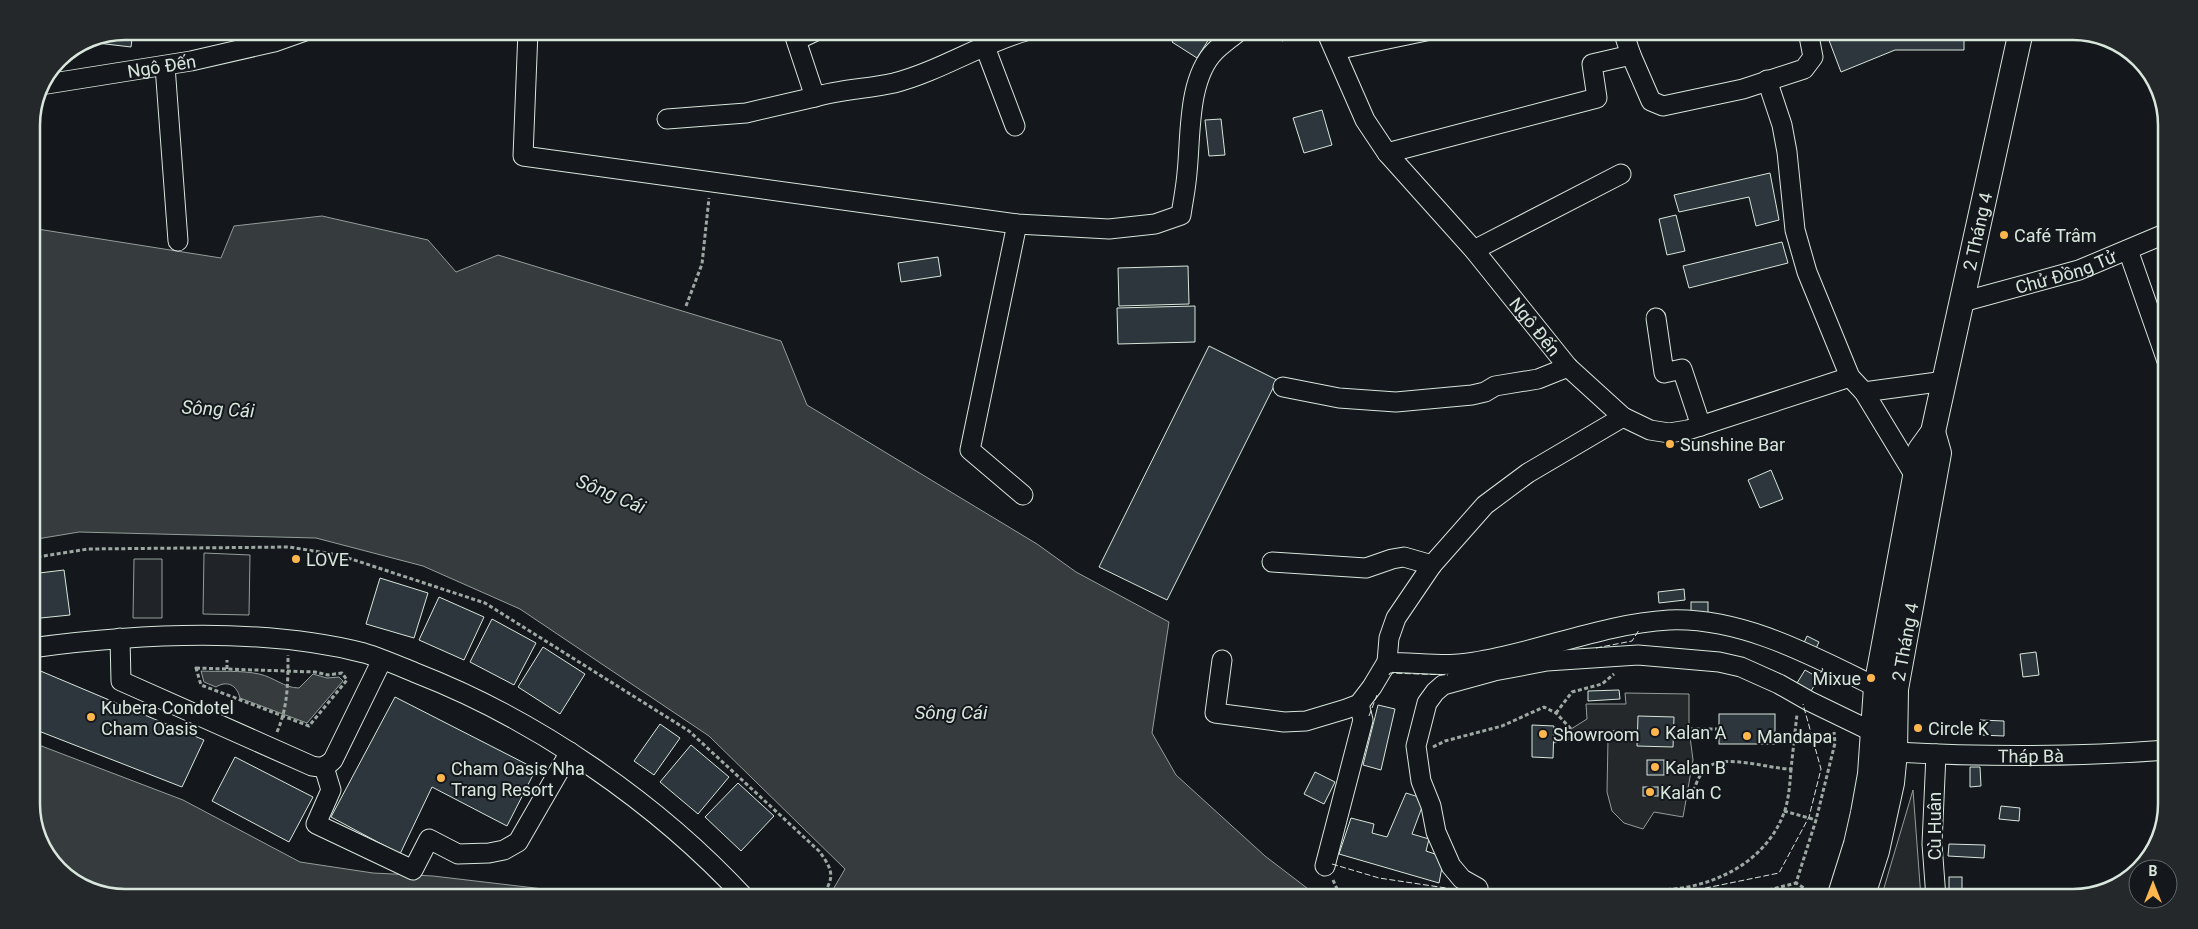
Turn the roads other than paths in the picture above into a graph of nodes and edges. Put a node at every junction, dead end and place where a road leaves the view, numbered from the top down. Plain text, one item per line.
1 (274, 40) edge
2 (528, 40) edge
3 (796, 40) edge
4 (979, 40) edge
5 (983, 40) edge
6 (1228, 40) edge
7 (1330, 40) edge
8 (1383, 40) edge
9 (1626, 40) edge
10 (1810, 40) edge
11 (2018, 40) edge
12 (1335, 50) junction
13 (1631, 55) junction
14 (165, 66) junction
15 (1767, 80) junction
16 (51, 83) edge
17 (815, 97) junction
18 (667, 119) dead end
19 (1015, 126) dead end
20 (1387, 153) junction
21 (1621, 174) dead end
22 (1017, 224) junction
23 (2158, 237) edge
24 (178, 241) dead end
25 (1474, 250) junction
26 (2128, 250) junction
27 (1962, 302) junction
28 (1656, 318) dead end
29 (2158, 335) edge
30 (1568, 367) junction
31 (1850, 377) junction
32 (1945, 381) junction
33 (1284, 387) dead end
34 (1864, 392) junction
35 (1623, 417) junction
36 (1702, 426) junction
37 (1933, 432) junction
38 (1915, 476) junction
39 (1023, 495) dead end
40 (1272, 562) dead end
41 (1432, 565) junction
42 (120, 638) junction
43 (40, 647) edge
44 (382, 660) junction
45 (1222, 660) dead end
46 (1387, 662) junction
47 (1876, 687) junction
48 (1359, 704) junction
49 (1873, 732) junction
50 (2158, 751) edge
51 (570, 752) junction
52 (1895, 752) junction
53 (1936, 754) junction
54 (324, 767) junction
55 (1867, 848) junction
56 (1325, 866) dead end
57 (1478, 888) dead end
58 (736, 889) edge
59 (1844, 889) edge
60 (1863, 889) edge
61 (1935, 889) edge

1 - 14 street, Ngô Đến
2 - 22 street
3 - 17 street
4 - 17 street
5 - 19 street
6 - 22 street
7 - 12 street, Ngô Đến
8 - 12 street
9 - 13 street
10 - 15 street
11 - 27 main road, 2 Tháng 4
12 - 20 street, Ngô Đến
13 - 15 street
13 - 20 street
14 - 16 street, Ngô Đến
14 - 24 street
15 - 31 street
17 - 18 street
20 - 25 street, Ngô Đến
21 - 25 street
22 - 39 street
23 - 26 street, Chử Đồng Tử
25 - 30 street, Ngô Đến
26 - 27 street, Chử Đồng Tử
26 - 29 street
27 - 32 main road, 2 Tháng 4
28 - 36 street
30 - 33 street
30 - 35 street, Ngô Đến
31 - 34 street
31 - 36 street, Ngô Đến
32 - 34 street
32 - 37 main road, 2 Tháng 4
34 - 38 street
35 - 36 street, Ngô Đến
35 - 41 street
37 - 38 main road, 2 Tháng 4
37 - 52 main road, 2 Tháng 4
38 - 47 main road, 2 Tháng 4
40 - 41 street
41 - 46 street
42 - 43 street
42 - 44 street
42 - 54 street
44 - 51 street
44 - 54 street
45 - 48 street
46 - 47 street
46 - 48 street
47 - 49 main road, 2 Tháng 4
48 - 56 street
49 - 55 main road, 2 Tháng 4
49 - 57 street
50 - 53 street, Tháp Bà
51 - 54 street
51 - 58 street
52 - 53 street, Tháp Bà
52 - 55 main road, 2 Tháng 4
53 - 61 street, Cù Huân
55 - 59 main road
55 - 60 main road

